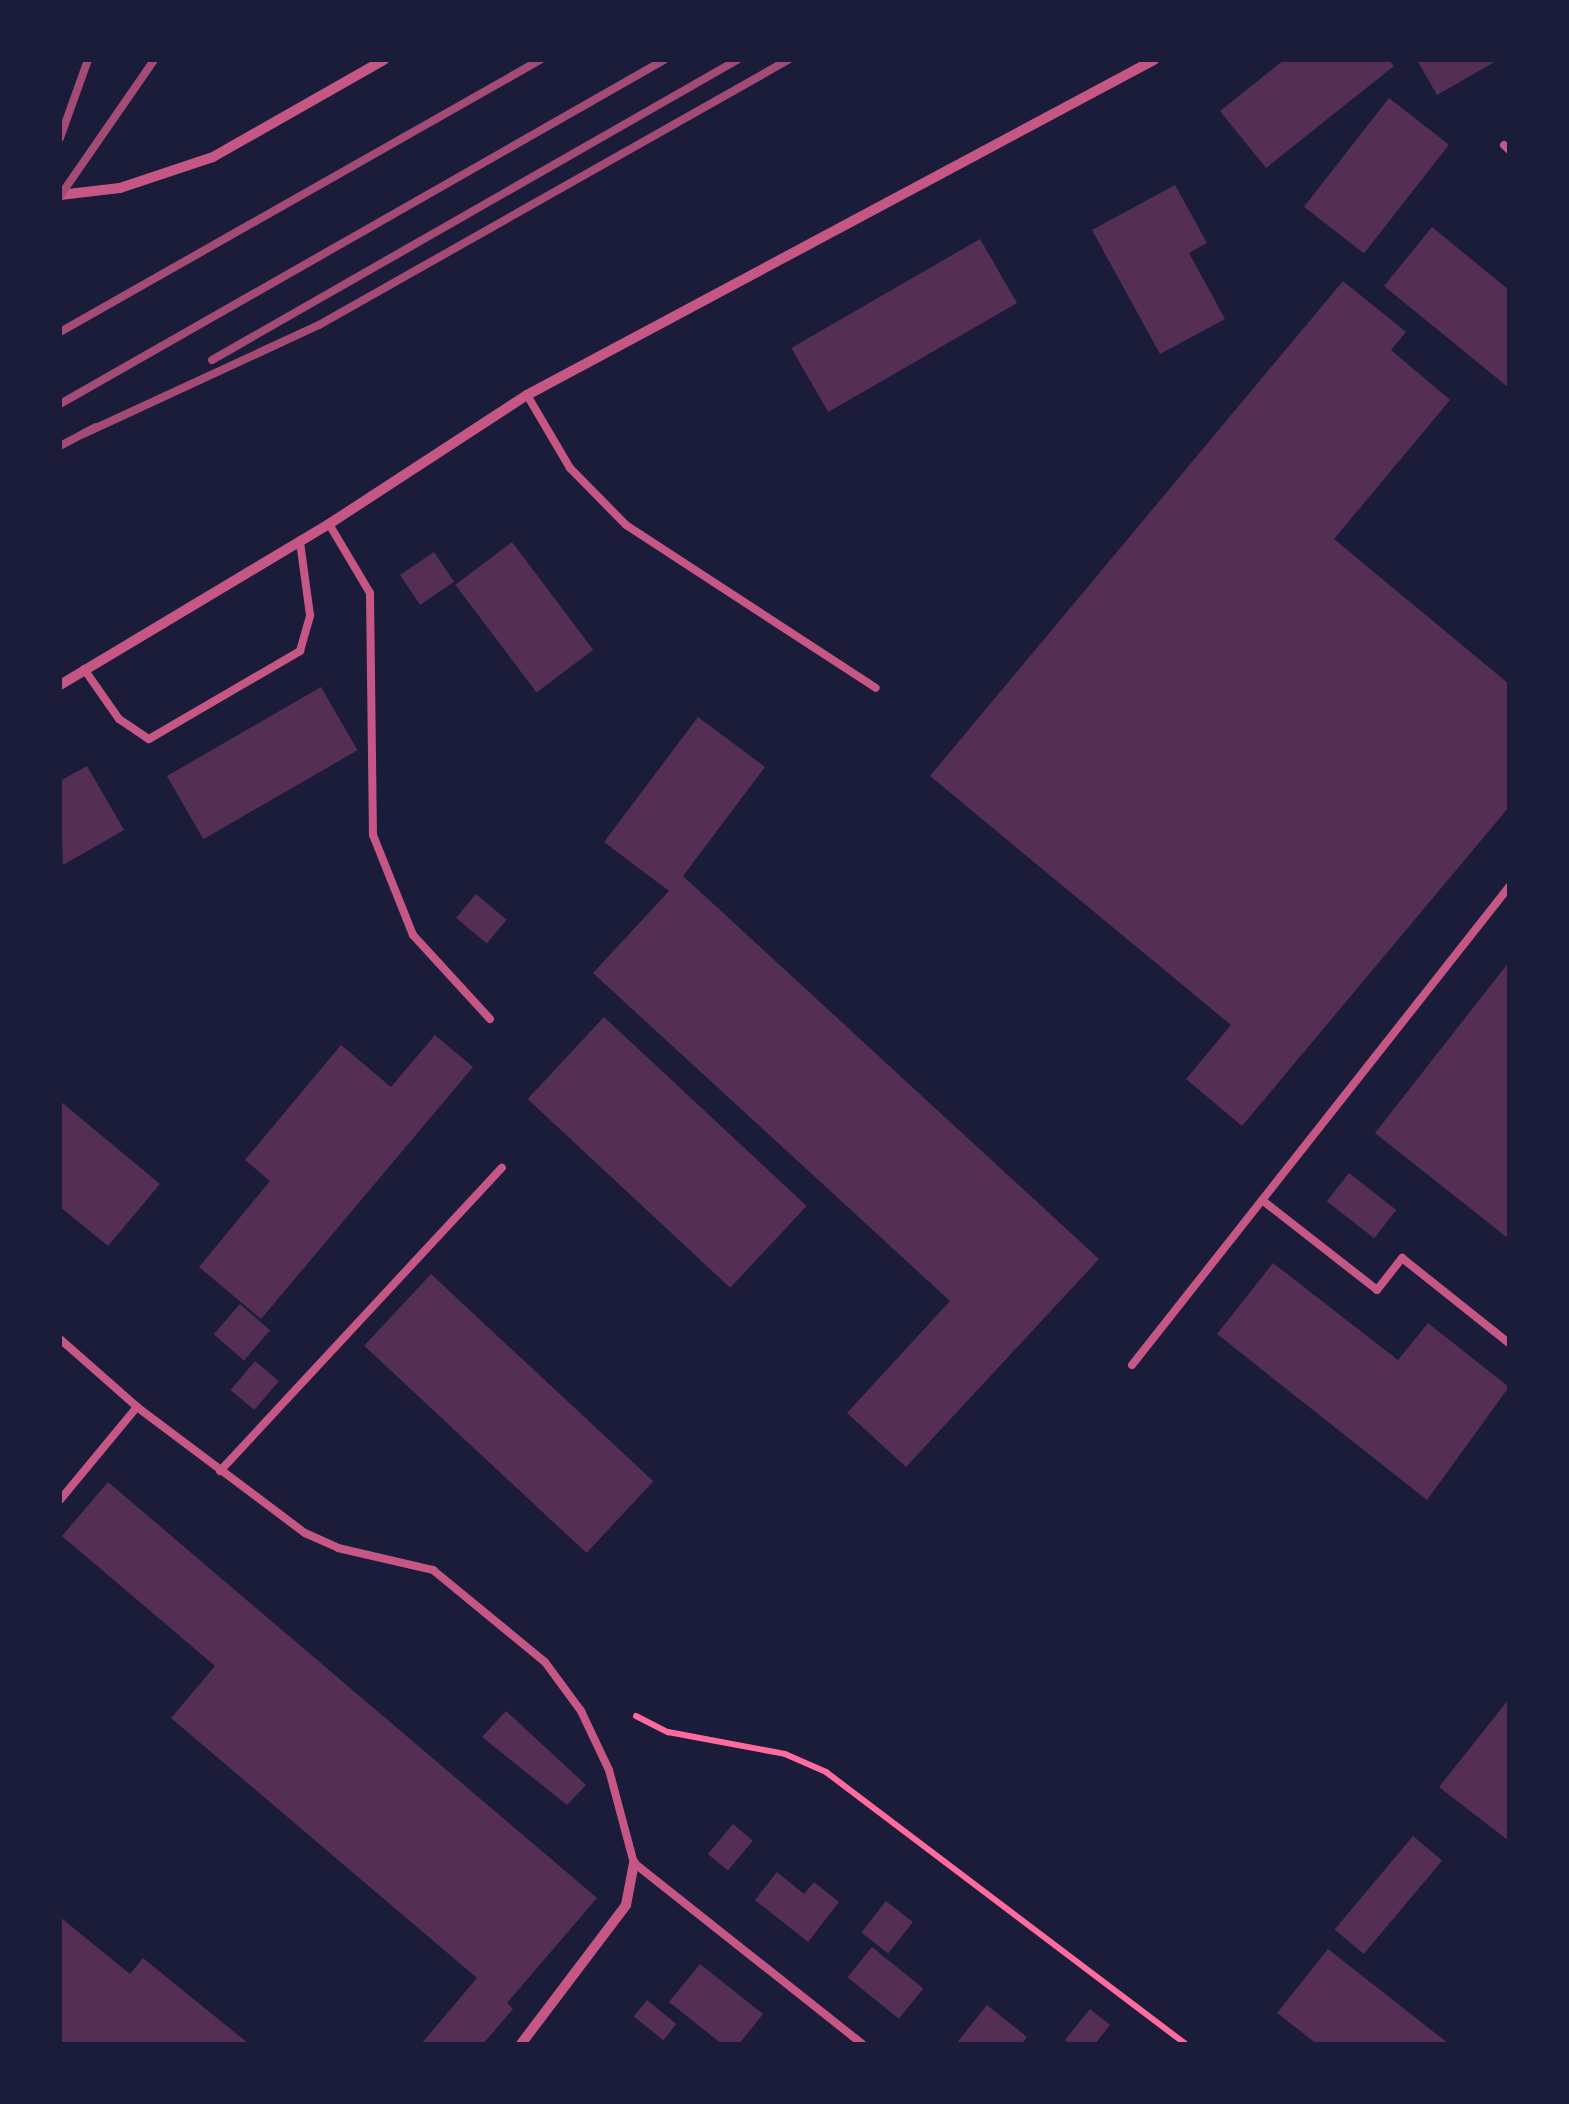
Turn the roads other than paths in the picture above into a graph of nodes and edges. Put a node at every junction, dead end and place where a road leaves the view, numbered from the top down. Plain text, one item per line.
1 (384, 60) edge
2 (1154, 60) edge
3 (60, 196) edge
4 (527, 395) junction
5 (329, 524) junction
6 (300, 542) junction
7 (84, 669) junction
8 (60, 685) edge
9 (876, 688) dead end
10 (1509, 887) edge
11 (490, 1019) dead end
12 (502, 1168) dead end
13 (1262, 1200) junction
14 (60, 1339) edge
15 (1509, 1343) edge
16 (1132, 1365) dead end
17 (138, 1407) junction
18 (220, 1471) junction
19 (60, 1500) edge
20 (634, 1863) junction
21 (521, 2044) edge
22 (862, 2044) edge

1 - 3 street
2 - 4 street
4 - 5 street
4 - 9 lane
5 - 6 street
5 - 11 lane
6 - 7 street
6 - 7 lane
7 - 8 street
10 - 13 lane
12 - 18 lane
13 - 15 lane
13 - 16 lane
14 - 17 lane
17 - 18 lane
17 - 19 lane
18 - 20 lane
20 - 21 street
20 - 22 lane

